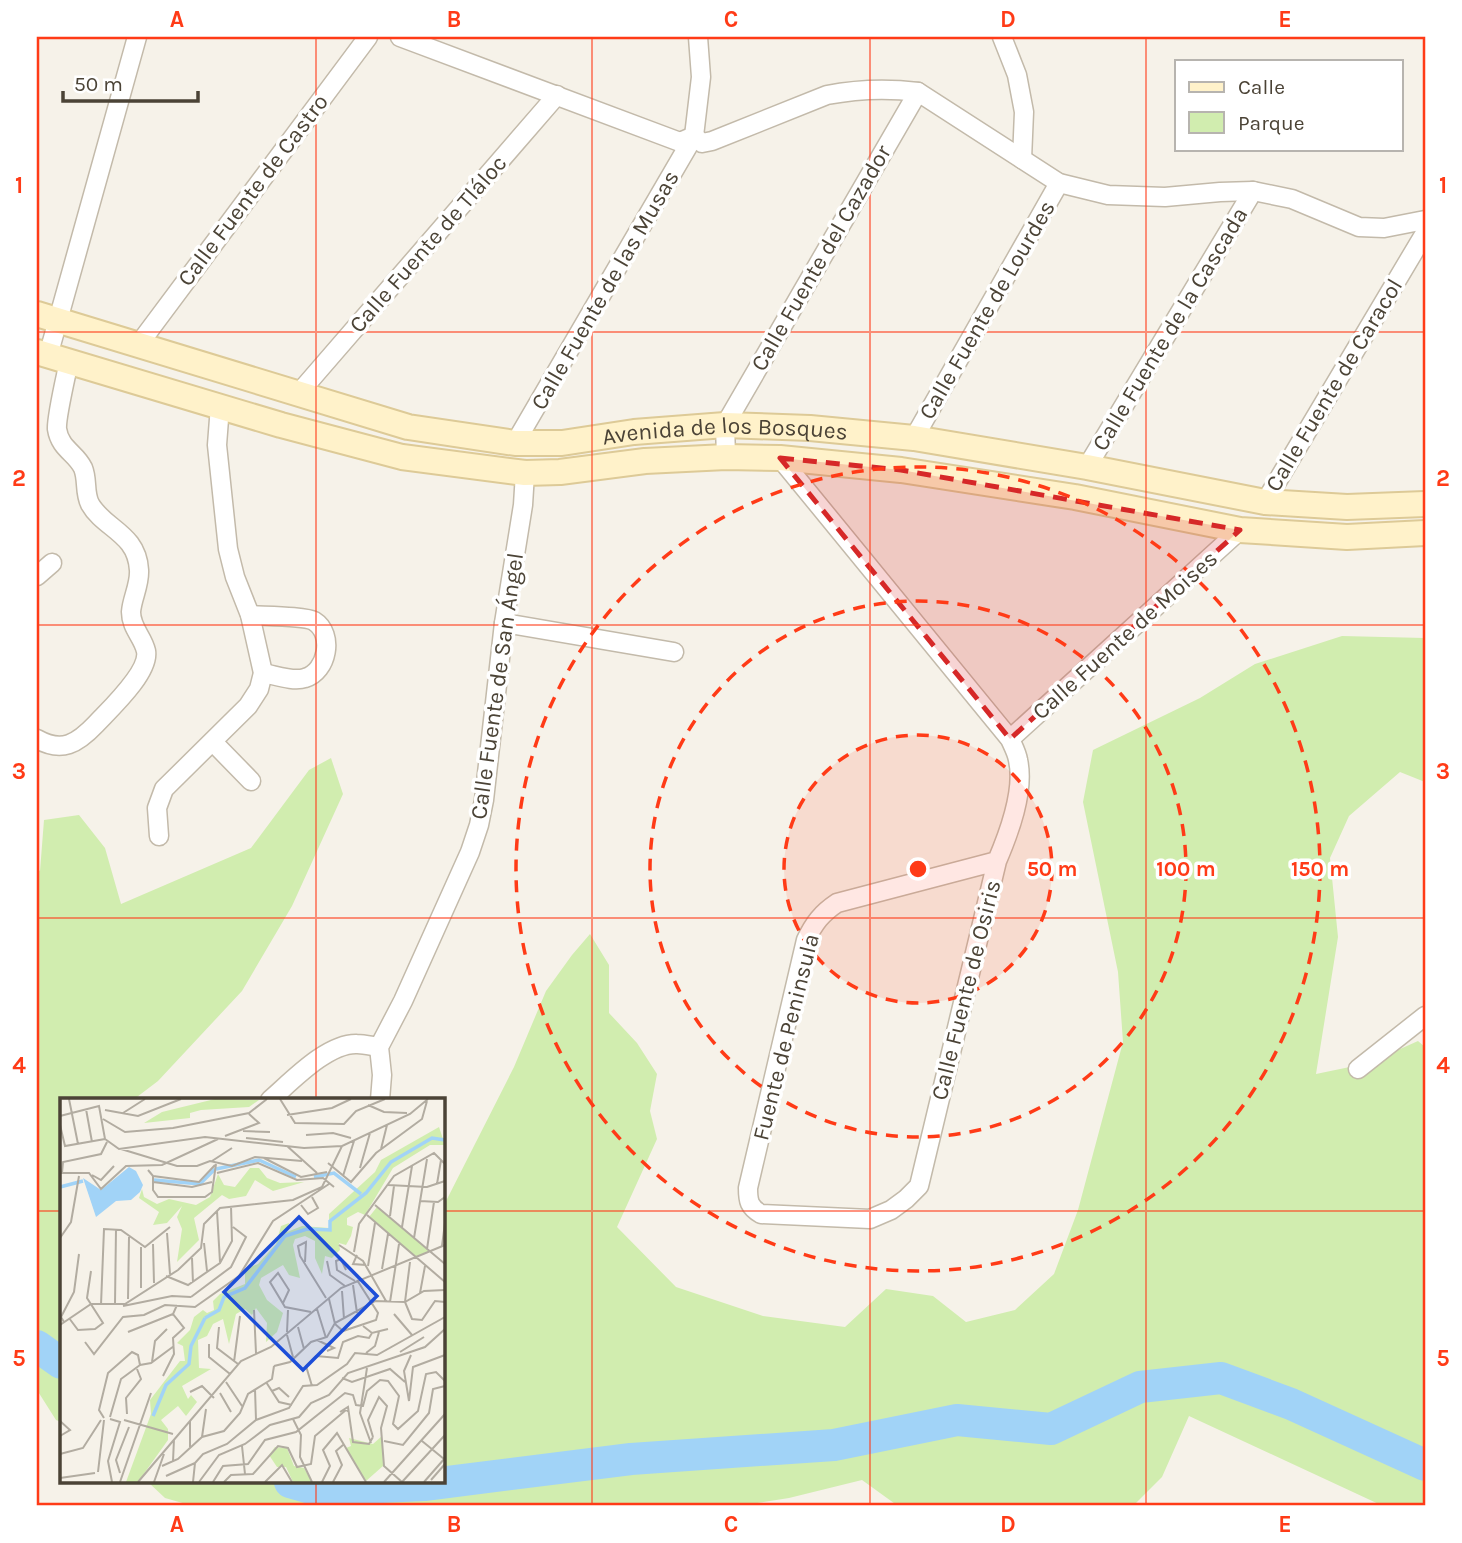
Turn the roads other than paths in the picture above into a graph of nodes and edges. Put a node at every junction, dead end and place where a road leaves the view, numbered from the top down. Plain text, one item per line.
1 (137, 37) edge
2 (368, 37) edge
3 (400, 37) edge
4 (698, 37) edge
5 (1002, 37) edge
6 (918, 92) junction
7 (557, 95) junction
8 (694, 136) junction
9 (1022, 159) junction
10 (1059, 183) junction
11 (1253, 191) junction
12 (1425, 220) edge
13 (1425, 233) edge
14 (47, 317) edge
15 (139, 344) junction
16 (51, 356) edge
17 (299, 393) junction
18 (220, 406) junction
19 (725, 425) junction
20 (914, 438) junction
21 (515, 443) junction
22 (726, 457) junction
23 (780, 458) junction
24 (1087, 467) junction
25 (525, 473) junction
26 (1265, 502) junction
27 (1425, 504) edge
28 (1241, 530) junction
29 (1425, 533) edge
30 (52, 563) dead end
31 (37, 576) edge
32 (250, 615) junction
33 (504, 624) junction
34 (674, 652) dead end
35 (262, 673) junction
36 (37, 739) edge
37 (1010, 739) junction
38 (213, 742) junction
39 (251, 781) dead end
40 (159, 836) dead end
41 (997, 861) junction
42 (1425, 1016) edge
43 (379, 1047) junction
44 (1358, 1069) dead end
45 (272, 1098) edge
46 (380, 1098) edge
47 (761, 1214) joint

1 - 14 street
2 - 15 street, Calle Fuente de Castro
3 - 7 street
4 - 8 street
5 - 9 street
6 - 8 street
6 - 9 street
6 - 19 street, Calle Fuente del Cazador
7 - 8 street
7 - 17 street, Calle Fuente de Tláloc
8 - 21 street, Calle Fuente de las Musas
9 - 10 street
10 - 11 street
10 - 20 street, Calle Fuente de Lourdes
11 - 12 street
11 - 24 street, Calle Fuente de la Cascada
13 - 26 street, Calle Fuente de Caracol
14 - 15 main road, Avenida de los Bosques
14 - 16 street
15 - 17 main road, Avenida de los Bosques
16 - 18 main road, Avenida de los Bosques
16 - 36 street
17 - 21 main road, Avenida de los Bosques
18 - 25 main road, Avenida de los Bosques
18 - 32 street
19 - 20 main road, Avenida de los Bosques
19 - 21 main road, Avenida de los Bosques
19 - 22 street
20 - 24 main road, Avenida de los Bosques
22 - 23 main road, Avenida de los Bosques
22 - 25 main road, Avenida de los Bosques
23 - 28 main road, Avenida de los Bosques
23 - 37 street, Calle Fuente de Osiris
24 - 26 main road, Avenida de los Bosques
25 - 33 street, Calle Fuente de San Ángel
26 - 27 main road, Avenida de los Bosques
28 - 29 main road, Avenida de los Bosques
28 - 37 street, Calle Fuente de Moises
30 - 31 street
32 - 35 street
32 - 35 street
33 - 34 street
33 - 43 street, Calle Fuente de San Ángel
35 - 38 street
37 - 41 street, Calle Fuente de Osiris
38 - 39 street
38 - 40 street
41 - 47 street, Fuente de Peninsula
41 - 47 street, Calle Fuente de Osiris
42 - 44 street
43 - 45 street
43 - 46 street

